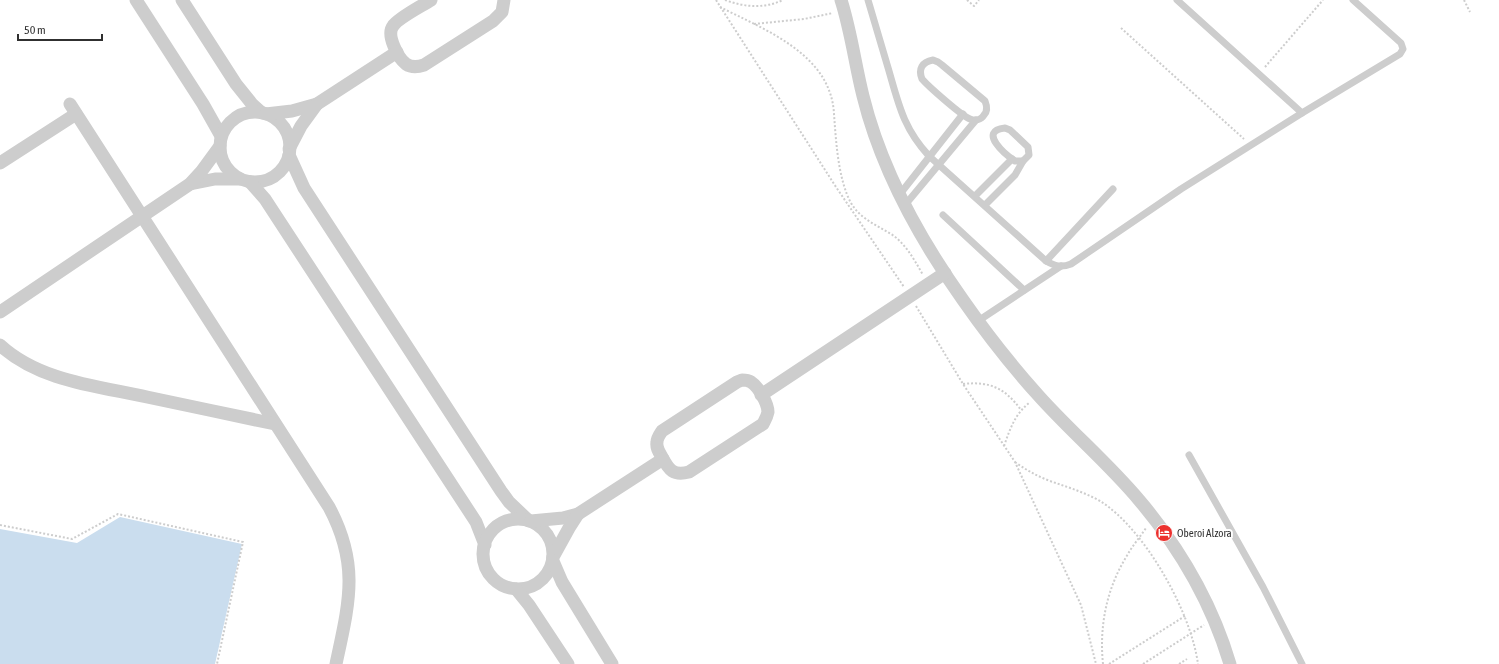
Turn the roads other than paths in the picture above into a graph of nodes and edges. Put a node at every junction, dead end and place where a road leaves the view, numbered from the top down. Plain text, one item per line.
1 (136, 0) edge
2 (182, 0) edge
3 (431, 0) edge
4 (504, 0) edge
5 (868, 0) edge
6 (1177, 0) edge
7 (1353, 0) edge
8 (842, 6) edge
9 (397, 52) junction
10 (317, 104) junction
11 (264, 113) junction
12 (1302, 113) junction
13 (963, 114) junction
14 (976, 120) junction
15 (220, 141) junction
16 (289, 152) junction
17 (929, 156) junction
18 (1012, 159) junction
19 (1023, 161) junction
20 (0, 163) edge
21 (940, 165) junction
22 (245, 181) junction
23 (190, 184) junction
24 (1113, 188) dead end
25 (975, 196) junction
26 (902, 199) junction
27 (985, 205) junction
28 (944, 215) dead end
29 (141, 216) junction
30 (1046, 261) junction
31 (1060, 266) junction
32 (945, 273) junction
33 (1024, 290) junction
34 (0, 312) edge
35 (978, 320) junction
36 (0, 345) edge
37 (761, 395) junction
38 (275, 424) junction
39 (1189, 455) dead end
40 (663, 458) junction
41 (578, 514) junction
42 (530, 521) junction
43 (485, 545) junction
44 (553, 559) junction
45 (516, 589) junction
46 (336, 664) edge
47 (568, 664) edge
48 (612, 664) edge
49 (1230, 664) edge
50 (1302, 664) edge

1 - 15 street
2 - 11 street
3 - 9 street
4 - 9 street
5 - 17 lane
6 - 12 lane
7 - 12 lane
8 - 26 street
9 - 10 street
10 - 11 street
10 - 16 street
11 - 15 street
11 - 16 street
12 - 31 lane
13 - 14 lane
13 - 14 lane
13 - 17 lane
14 - 21 lane
15 - 22 street
15 - 23 street
16 - 22 street
16 - 42 street
17 - 21 lane
17 - 26 lane
18 - 19 lane
18 - 19 lane
18 - 25 lane
19 - 27 lane
20 - 29 street
21 - 25 lane
21 - 26 lane
22 - 23 street
22 - 43 street
23 - 29 street
24 - 30 lane
25 - 27 lane
26 - 32 street
27 - 30 lane
28 - 33 lane
29 - 34 street
29 - 38 street
30 - 31 lane
31 - 33 lane
32 - 35 street
32 - 37 street
33 - 35 lane
35 - 49 street
36 - 38 street
37 - 40 street
37 - 40 street
38 - 46 street
39 - 50 lane
40 - 41 street
41 - 42 street
41 - 44 street
42 - 43 street
42 - 44 street
43 - 45 street
44 - 45 street
44 - 48 street
45 - 47 street

